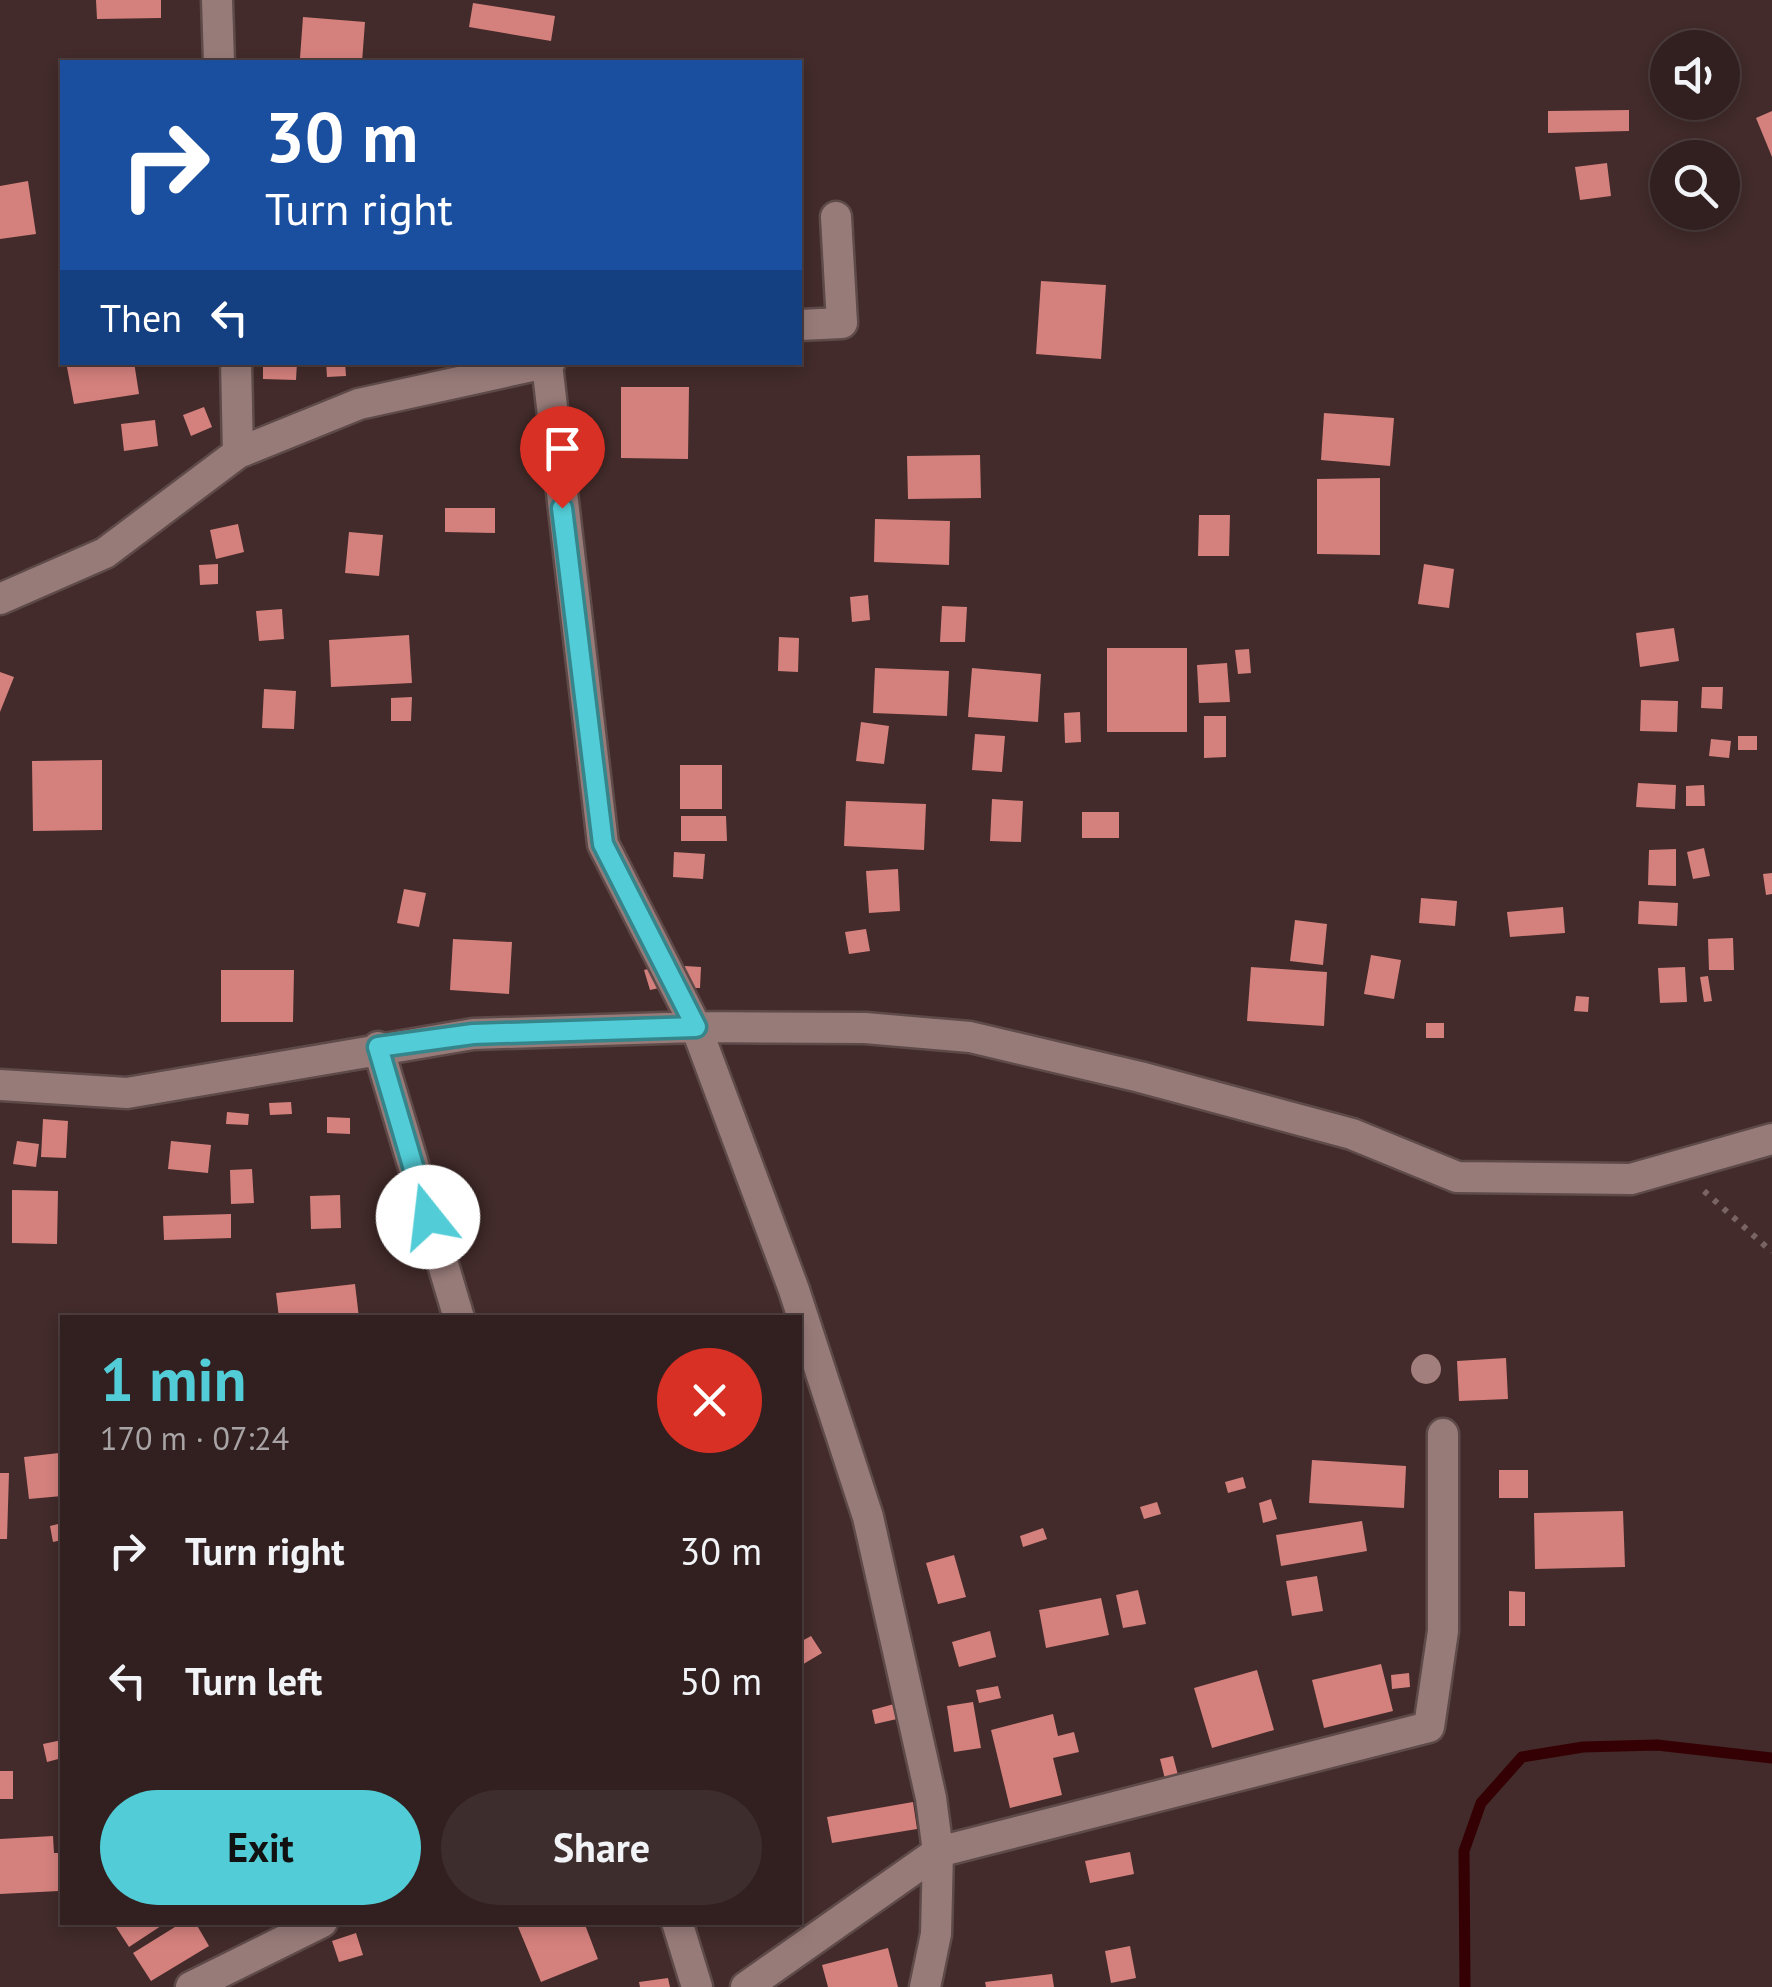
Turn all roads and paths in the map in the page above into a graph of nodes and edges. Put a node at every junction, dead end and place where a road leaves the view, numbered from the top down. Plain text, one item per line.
1 (218, 0) edge
2 (219, 60) edge
3 (836, 217) dead end
4 (802, 326) edge
5 (236, 365) edge
6 (539, 365) edge
7 (548, 365) edge
8 (238, 453) junction
9 (0, 599) edge
10 (696, 1027) junction
11 (378, 1047) junction
12 (0, 1085) edge
13 (1772, 1139) edge
14 (1677, 1167) junction
15 (1772, 1252) edge
16 (457, 1315) edge
17 (1443, 1434) dead end
18 (938, 1852) junction
19 (316, 1925) edge
20 (678, 1925) edge
21 (191, 1987) edge
22 (698, 1987) edge
23 (746, 1987) edge
24 (925, 1987) edge

1 - 2 street
3 - 4 street
5 - 8 street
6 - 8 street
7 - 10 street
8 - 9 street
10 - 11 street
10 - 14 street
10 - 18 street
11 - 12 street
11 - 16 street
13 - 14 street
14 - 15 path
17 - 18 street
18 - 23 street
18 - 24 street
19 - 21 street
20 - 22 street

